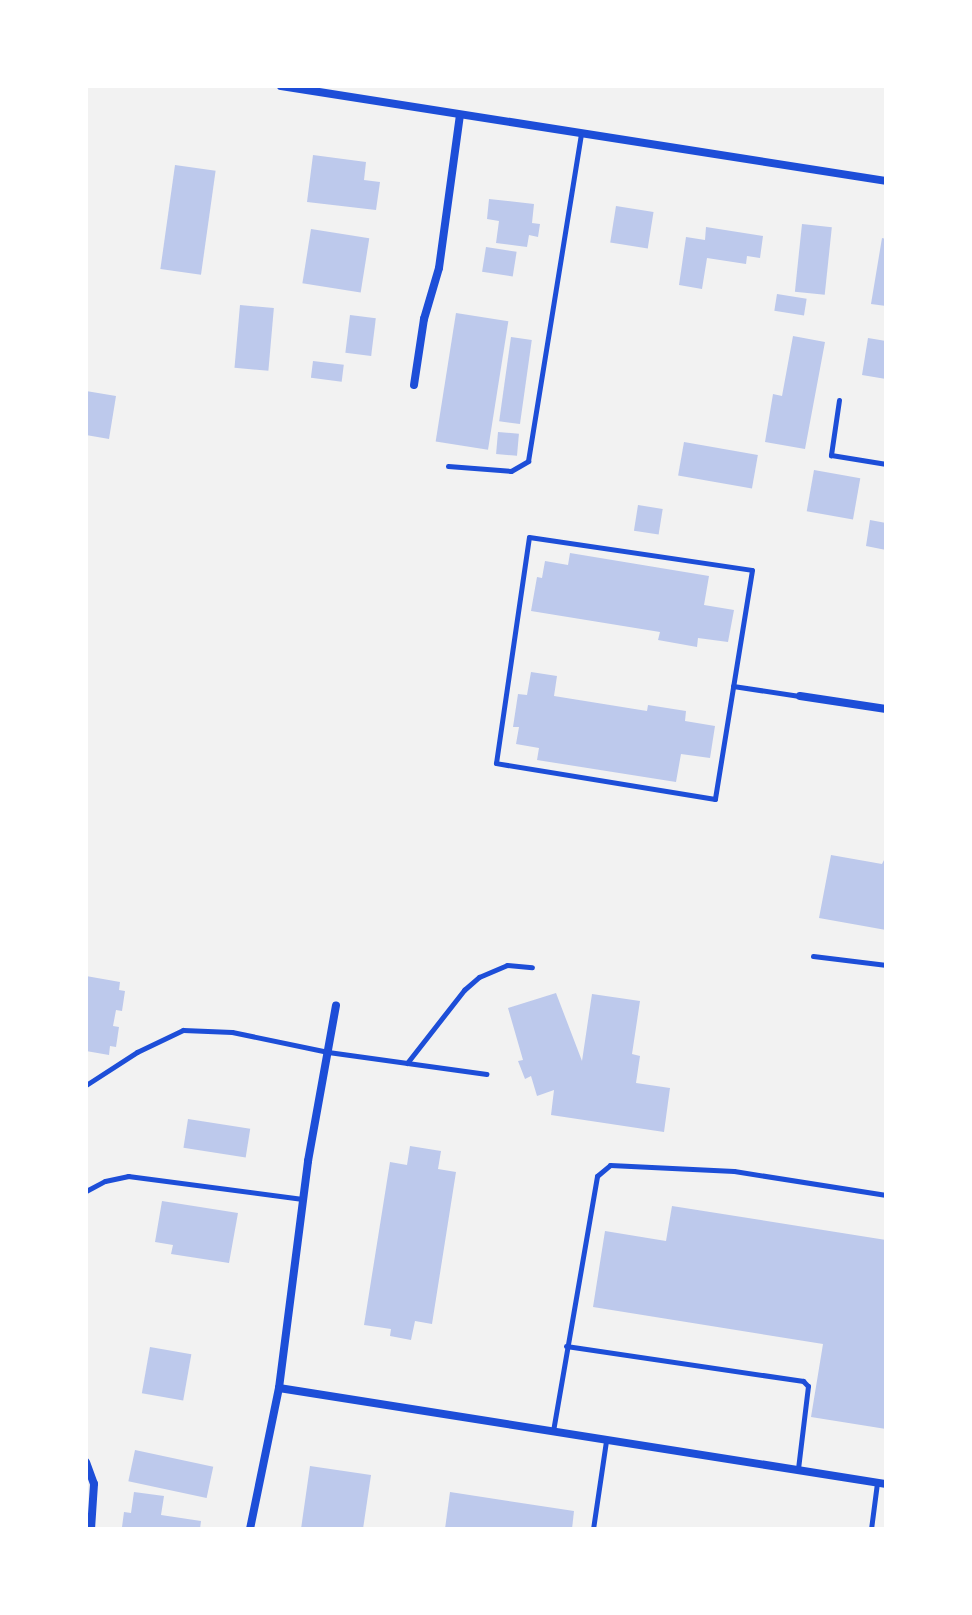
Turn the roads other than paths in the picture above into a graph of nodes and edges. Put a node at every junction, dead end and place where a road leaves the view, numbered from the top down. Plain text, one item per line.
1 (281, 86) edge
2 (460, 115) junction
3 (581, 134) junction
4 (886, 181) edge
5 (414, 385) dead end
6 (839, 400) dead end
7 (886, 464) edge
8 (448, 466) dead end
9 (733, 686) junction
10 (800, 696) joint
11 (886, 709) edge
12 (813, 956) dead end
13 (886, 965) edge
14 (532, 967) dead end
15 (336, 1005) dead end
16 (328, 1052) junction
17 (407, 1063) junction
18 (486, 1074) dead end
19 (86, 1085) edge
20 (86, 1191) edge
21 (886, 1195) edge
22 (303, 1199) junction
23 (566, 1346) junction
24 (279, 1388) junction
25 (553, 1431) junction
26 (606, 1440) junction
27 (86, 1462) edge
28 (798, 1469) junction
29 (882, 1484) edge
30 (91, 1529) edge
31 (250, 1529) edge
32 (593, 1529) edge
33 (871, 1529) edge

1 - 2 street
2 - 3 street
2 - 5 street
3 - 4 street
3 - 8 lane
6 - 7 lane
9 - 9 lane
9 - 10 lane
10 - 11 street
12 - 13 lane
14 - 17 lane
15 - 16 street
16 - 17 lane
16 - 19 lane
16 - 22 street
17 - 18 lane
20 - 22 lane
21 - 23 lane
22 - 24 street
23 - 25 lane
23 - 28 lane
24 - 25 street
24 - 31 street
25 - 26 street
26 - 28 street
26 - 32 lane
27 - 30 street
28 - 29 street
29 - 33 lane

